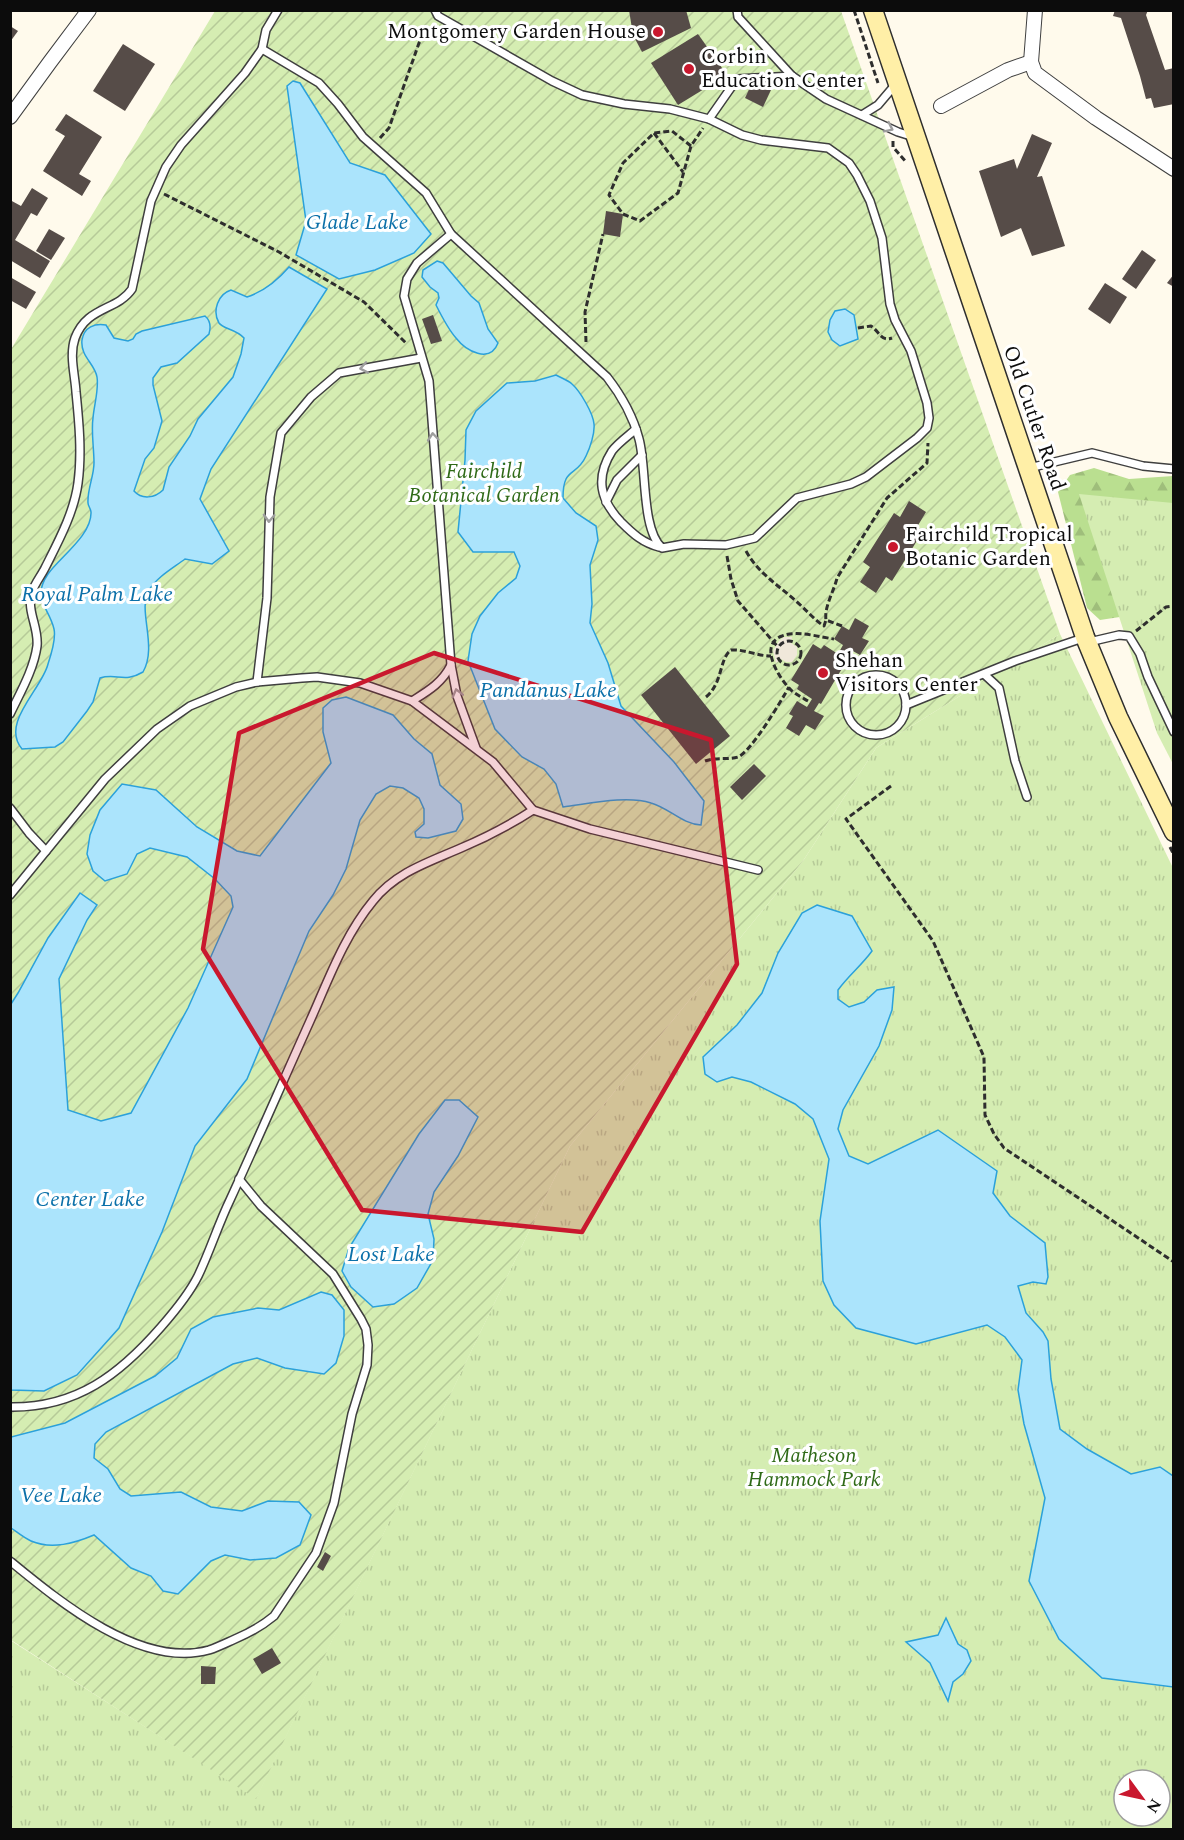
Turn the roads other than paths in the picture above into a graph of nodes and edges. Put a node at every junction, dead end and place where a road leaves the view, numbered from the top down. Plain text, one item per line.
1 (89, 10) edge
2 (278, 10) edge
3 (737, 10) edge
4 (873, 10) edge
5 (1035, 10) edge
6 (436, 13) edge
7 (262, 50) junction
8 (1031, 62) junction
9 (792, 76) junction
10 (897, 83) junction
11 (941, 106) dead end
12 (862, 115) junction
13 (10, 117) edge
14 (709, 119) junction
15 (916, 138) junction
16 (1173, 169) edge
17 (451, 234) junction
18 (421, 358) junction
19 (636, 429) junction
20 (642, 455) junction
21 (1027, 469) junction
22 (1173, 470) edge
23 (606, 502) junction
24 (662, 548) junction
25 (1086, 640) junction
26 (451, 665) junction
27 (985, 675) junction
28 (257, 682) junction
29 (412, 701) junction
30 (906, 705) junction
31 (10, 714) edge
32 (1173, 732) edge
33 (477, 748) junction
34 (1027, 797) dead end
35 (10, 808) edge
36 (533, 810) junction
37 (1173, 832) edge
38 (46, 851) junction
39 (758, 870) dead end
40 (10, 896) edge
41 (239, 1179) junction
42 (10, 1407) edge
43 (10, 1562) edge

1 - 13 street
2 - 7 lane
3 - 9 lane
4 - 10 main road, Old Cutler Road
5 - 8 street
6 - 14 lane
7 - 17 lane
7 - 31 lane
8 - 11 street
8 - 16 street
9 - 12 lane
9 - 14 lane
10 - 12 lane
10 - 15 main road, Old Cutler Road
12 -> 15 lane
14 - 24 lane
15 - 21 main road, Old Cutler Road
17 - 18 lane
17 - 19 lane
26 -> 18 lane
18 -> 28 lane
19 - 20 lane
19 - 23 lane
20 - 23 lane
20 - 24 lane
21 - 22 lane
21 - 25 main road, Old Cutler Road
23 - 24 lane
25 - 27 lane
25 - 32 lane
25 - 37 main road, Old Cutler Road
26 - 29 lane
33 -> 26 lane
27 - 30 lane
27 - 34 lane
28 - 29 lane
28 - 38 lane
29 - 33 lane
30 - 30 lane
33 - 36 lane
35 - 38 lane
36 - 39 lane
36 - 41 lane
38 - 40 lane
41 - 42 lane
41 - 43 lane

